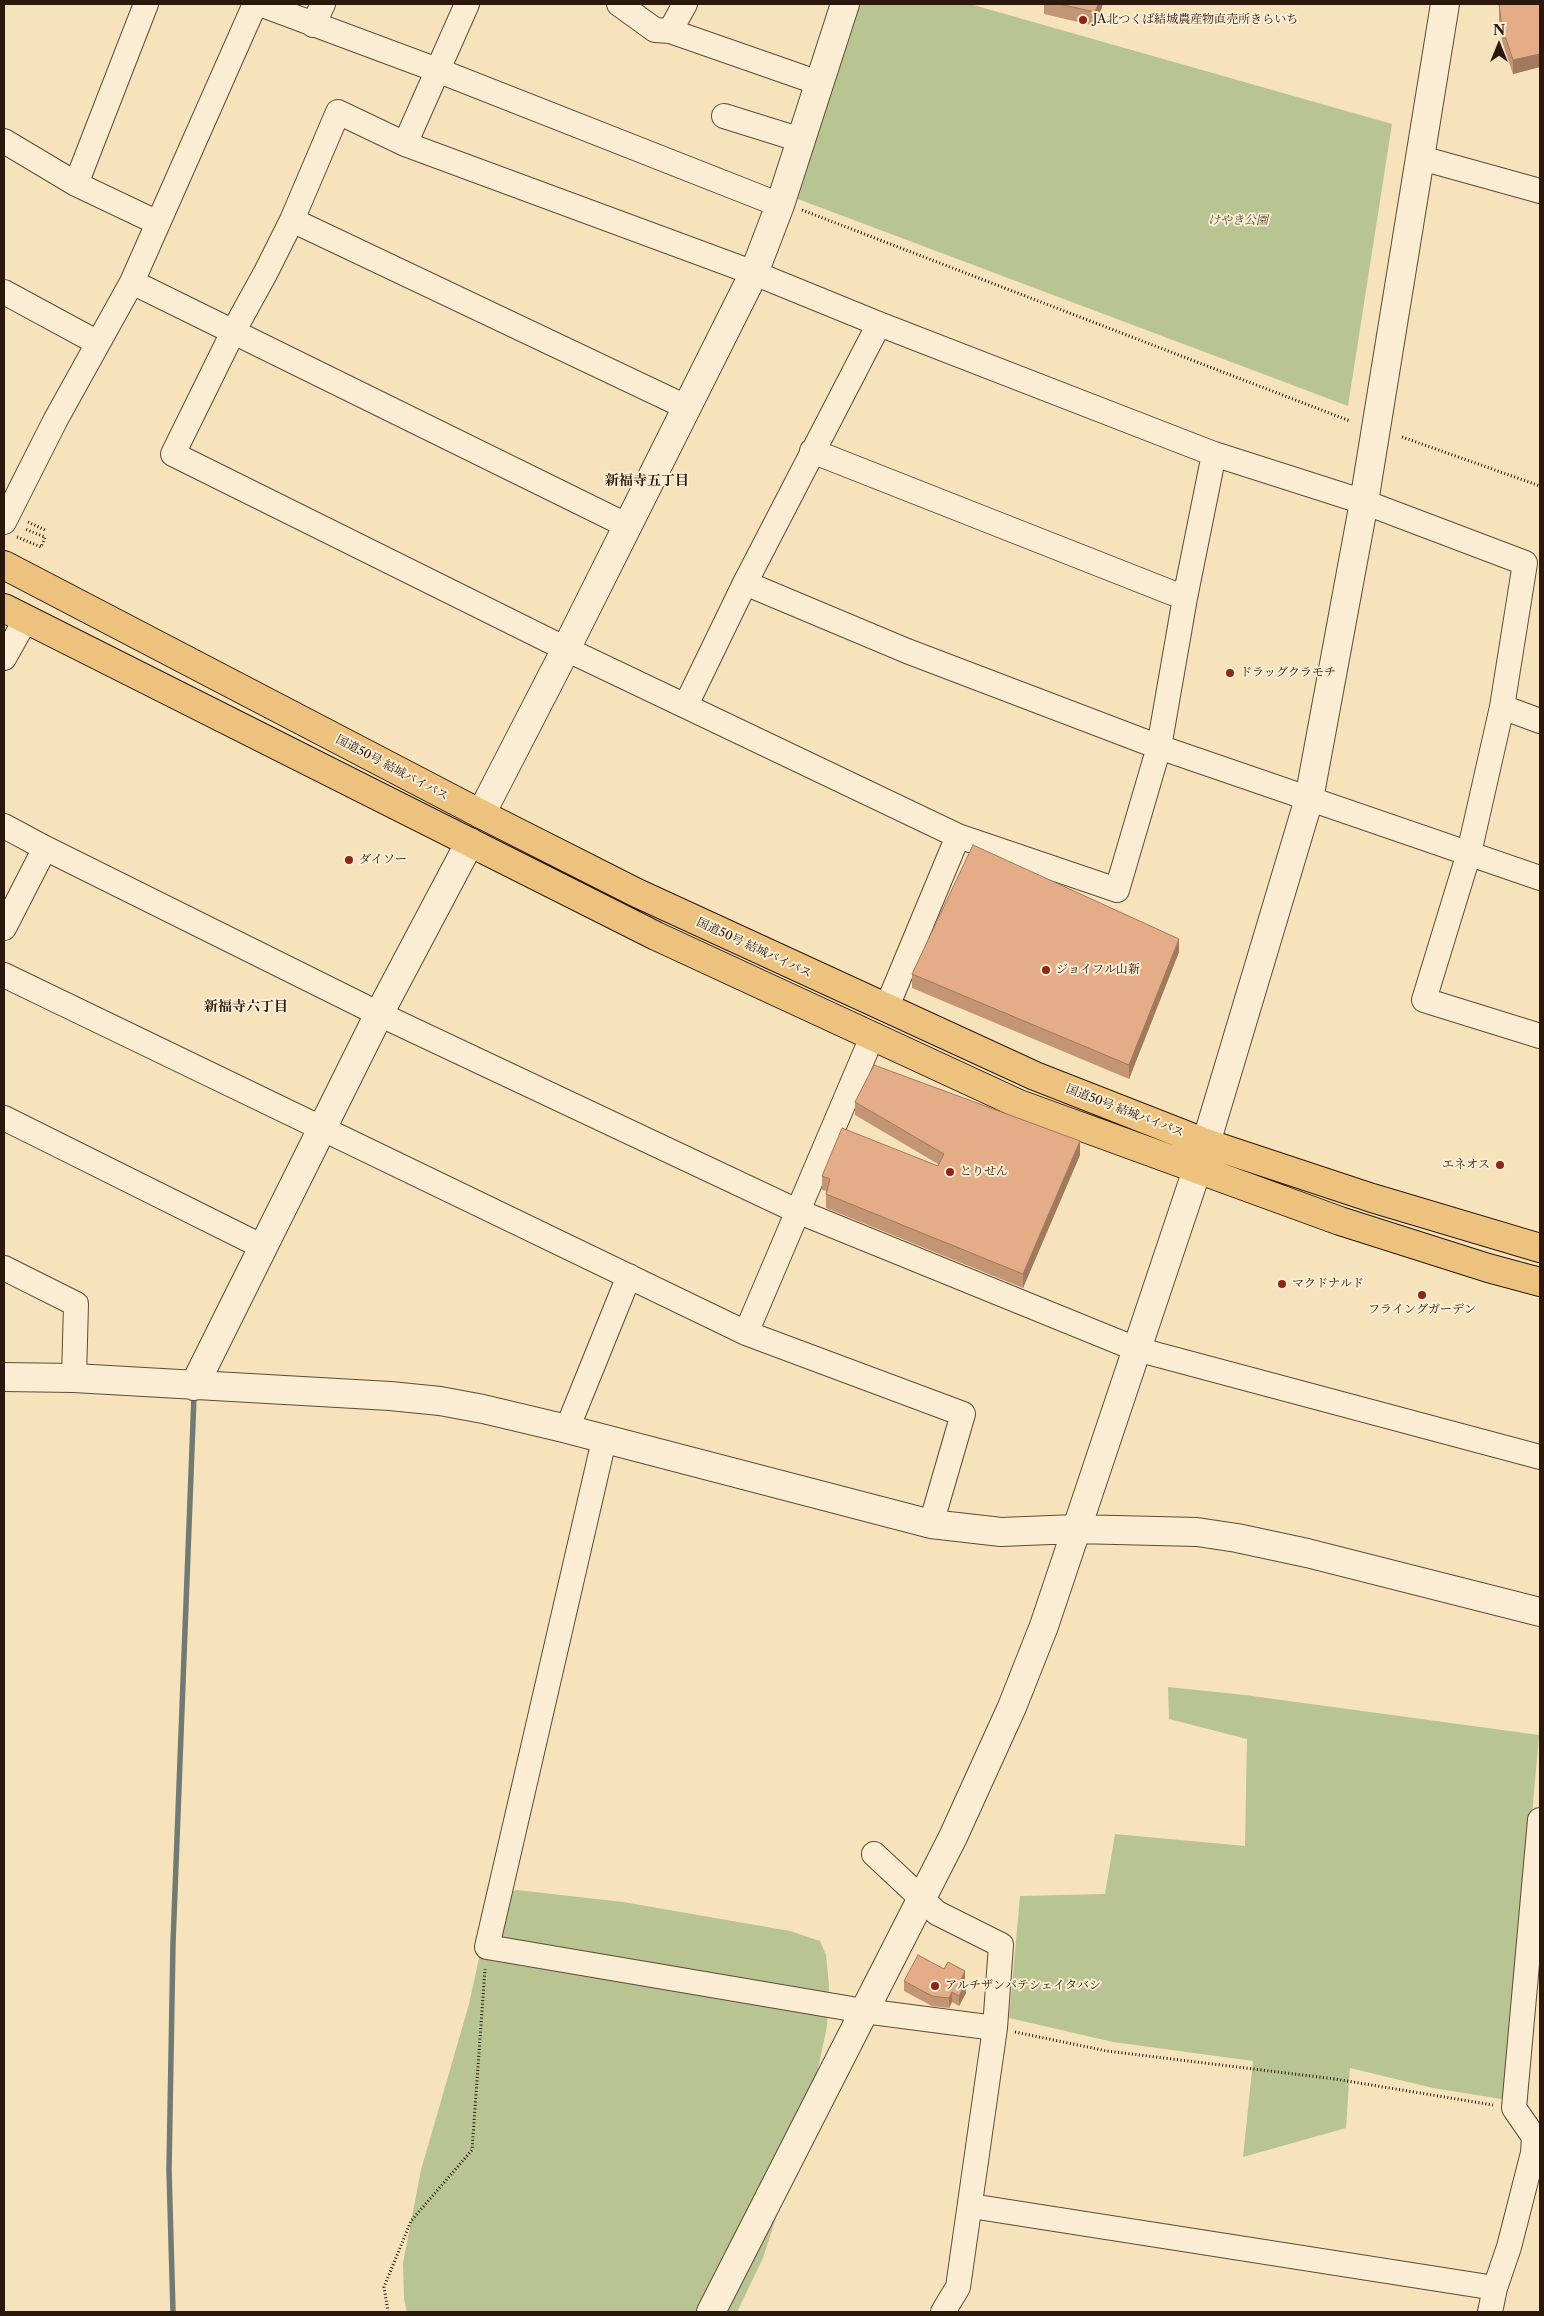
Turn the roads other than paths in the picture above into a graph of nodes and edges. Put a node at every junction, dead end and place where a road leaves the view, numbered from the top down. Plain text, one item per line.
1 (146, 4) edge
2 (255, 4) edge
3 (260, 4) edge
4 (466, 4) edge
5 (619, 4) edge
6 (684, 4) edge
7 (844, 4) edge
8 (1445, 4) edge
9 (318, 14) edge
10 (670, 31) junction
11 (437, 70) junction
12 (819, 83) junction
13 (724, 116) dead end
14 (801, 140) junction
15 (4, 141) edge
16 (405, 144) junction
17 (1420, 158) junction
18 (76, 184) junction
19 (1540, 191) edge
20 (791, 207) junction
21 (292, 220) junction
22 (158, 224) junction
23 (754, 273) junction
24 (132, 282) junction
25 (4, 292) edge
26 (879, 324) junction
27 (232, 332) junction
28 (98, 343) junction
29 (686, 407) junction
30 (812, 451) junction
31 (1214, 454) junction
32 (10, 496) edge
33 (1364, 502) junction
34 (628, 526) junction
35 (13, 536) edge
36 (1532, 566) edge
37 (745, 584) junction
38 (1185, 598) junction
39 (15, 614) edge
40 (566, 649) junction
41 (4, 658) edge
42 (686, 705) junction
43 (1502, 707) junction
44 (1540, 721) edge
45 (1159, 747) junction
46 (1310, 799) junction
47 (481, 814) junction
48 (4, 826) edge
49 (958, 836) junction
50 (470, 842) junction
51 (44, 848) junction
52 (1469, 853) junction
53 (1540, 878) edge
54 (4, 928) edge
55 (4, 975) edge
56 (886, 1009) junction
57 (379, 1014) junction
58 (1540, 1036) edge
59 (872, 1037) junction
60 (4, 1118) edge
61 (322, 1129) junction
62 (1206, 1143) junction
63 (1197, 1170) junction
64 (797, 1211) junction
65 (1539, 1242) edge
66 (263, 1247) junction
67 (4, 1268) edge
68 (629, 1276) junction
69 (1540, 1282) edge
70 (746, 1333) junction
71 (1136, 1349) junction
72 (4, 1377) edge
73 (74, 1378) junction
74 (194, 1386) junction
75 (567, 1429) junction
76 (604, 1440) junction
77 (1540, 1457) edge
78 (931, 1524) junction
79 (1075, 1530) junction
80 (1540, 1612) edge
81 (1540, 1820) edge
82 (874, 1854) dead end
83 (922, 1898) junction
84 (864, 2011) junction
85 (995, 2028) junction
86 (971, 2206) junction
87 (1495, 2288) junction
88 (711, 2312) edge
89 (943, 2312) edge
90 (1490, 2312) edge

1 - 18 street
2 - 22 street
3 - 9 street
4 - 11 street
5 - 10 street
6 - 10 street
7 - 12 street
8 - 17 street
9 - 11 street
10 - 12 street
11 - 16 street
11 - 20 street
12 - 14 street
13 - 14 street
14 - 20 street
15 - 18 street
16 - 21 street
16 - 23 street
17 - 19 street
17 - 33 street
18 - 22 street
20 - 23 street
21 - 27 street
21 - 29 street
22 - 24 street
23 - 26 street
23 - 29 street
24 - 27 street
24 - 28 street
25 - 28 street
26 - 30 street
26 - 31 street
27 - 34 street
27 - 40 street
28 - 32 street
29 - 34 street
30 - 37 street
30 - 38 street
31 - 33 street
31 - 38 street
32 - 35 street
33 - 36 street
33 - 46 street
34 - 40 street
35 - 47 highway, 国道50号 結城バイパス
36 - 43 street
37 - 42 street
37 - 45 street
38 - 45 street
39 - 41 street
39 - 50 highway
40 - 42 street
40 - 47 street
42 - 49 street
43 - 44 street
43 - 52 street
45 - 46 street
45 - 49 street
46 - 52 street
46 - 62 street
47 - 56 highway, 国道50号 結城バイパス
48 - 51 street
49 - 56 street
50 - 57 street
50 - 59 highway
51 - 54 street
51 - 57 street
52 - 53 street
52 - 58 street
55 - 61 street
56 - 62 highway, 国道50号 結城バイパス
57 - 61 street
57 - 64 street
59 - 63 highway
59 - 64 street
60 - 66 street
61 - 66 street
61 - 68 street
62 - 63 street
62 - 65 highway, 国道50号 結城バイパス
63 - 69 highway
63 - 71 street
64 - 70 street
64 - 71 street
66 - 74 street
67 - 73 street
68 - 70 street
68 - 75 street
70 - 78 street
71 - 77 street
71 - 79 street
72 - 73 street
73 - 74 street
74 - 75 street
75 - 76 street
76 - 78 street
76 - 84 street
78 - 79 street
79 - 80 street
79 - 83 street
81 - 87 street
82 - 83 street
83 - 84 street
83 - 85 street
84 - 85 street
84 - 88 street
85 - 86 street
86 - 87 street
86 - 89 street
87 - 90 street

